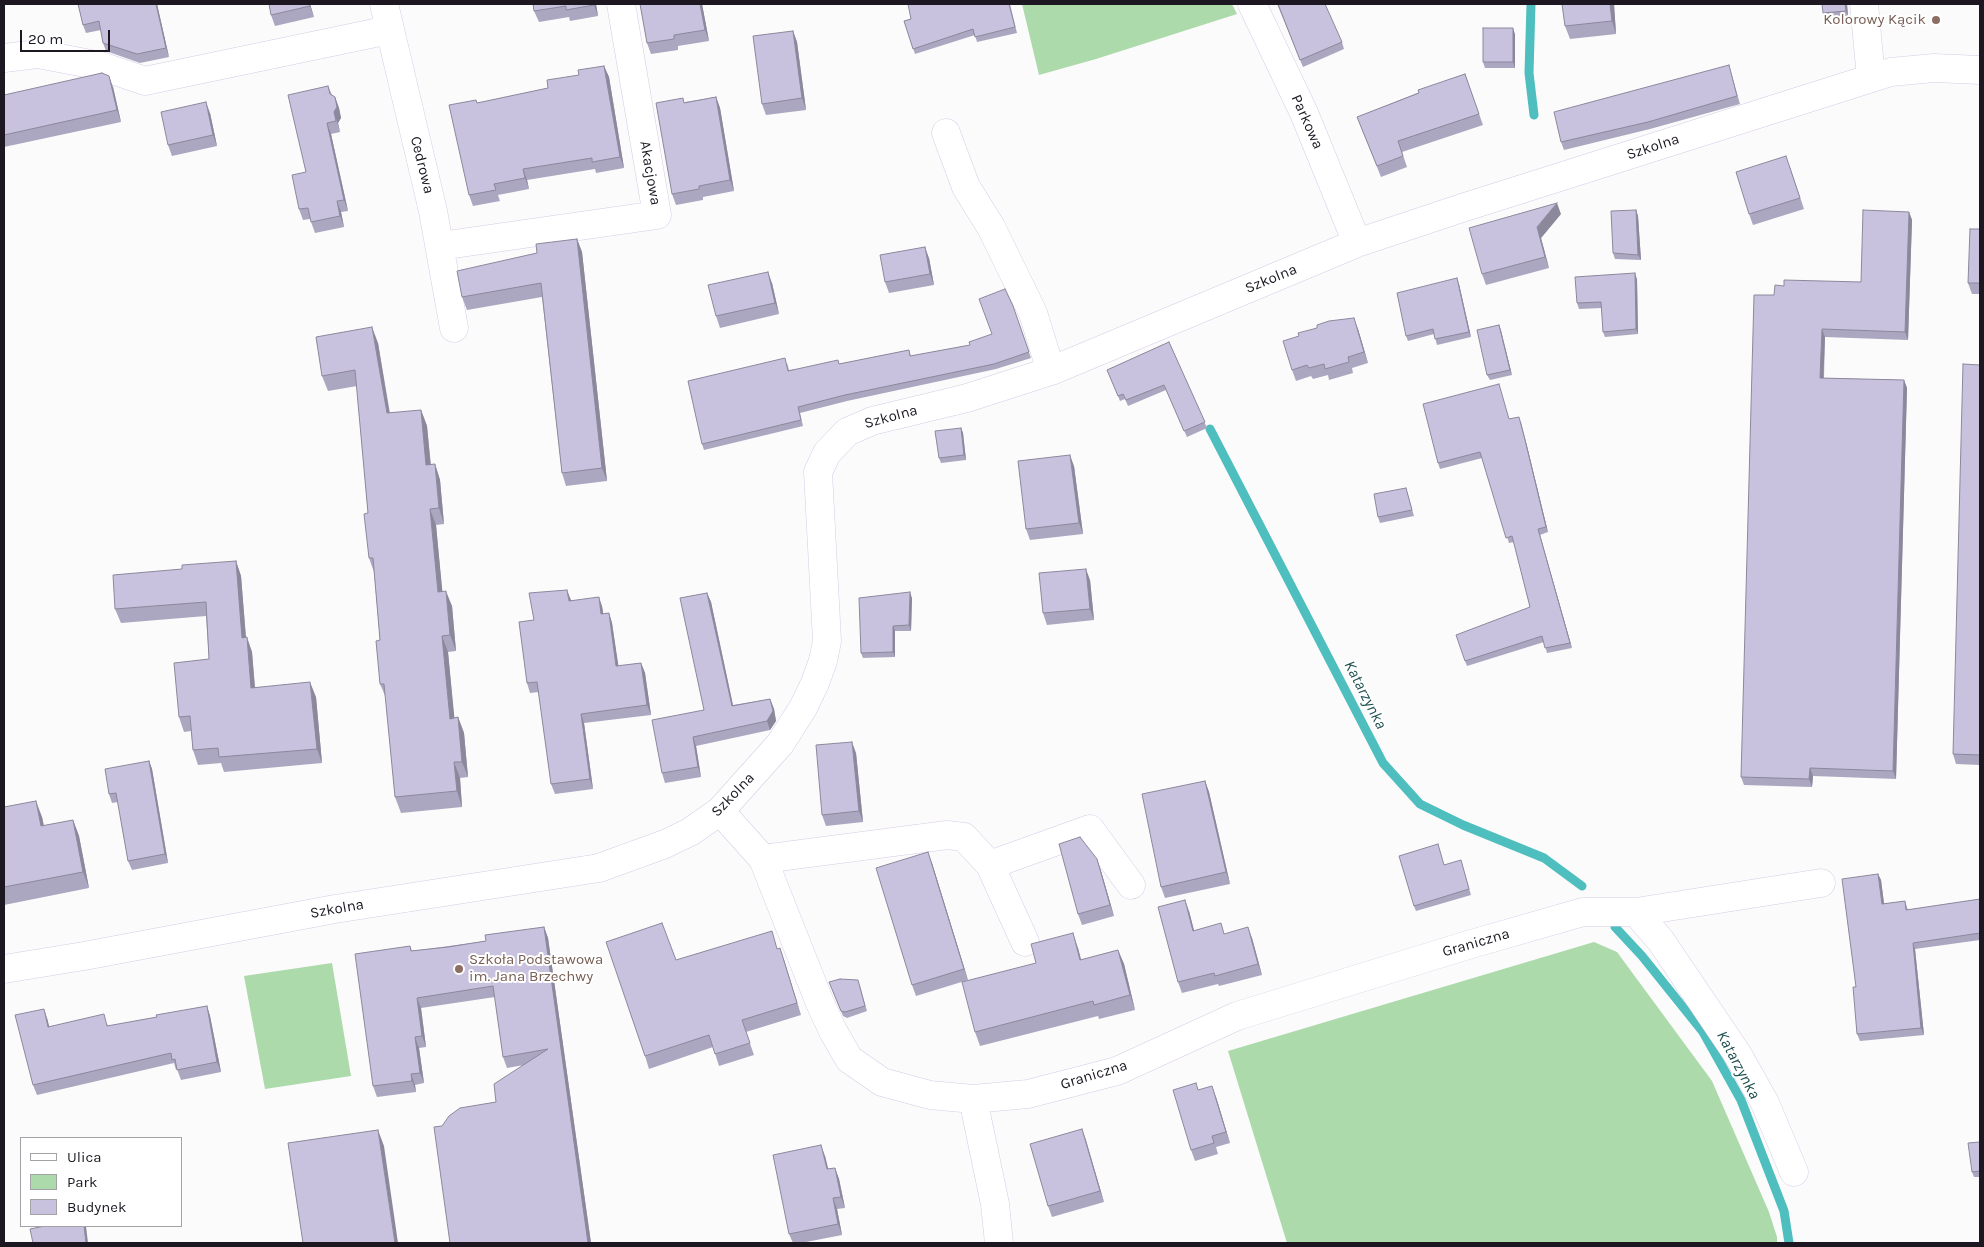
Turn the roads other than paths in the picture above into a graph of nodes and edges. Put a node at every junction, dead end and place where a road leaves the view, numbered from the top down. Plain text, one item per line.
1 (384, 4) edge
2 (621, 4) edge
3 (1252, 4) edge
4 (1864, 4) edge
5 (390, 30) junction
6 (4, 58) edge
7 (1980, 70) edge
8 (1871, 78) junction
9 (946, 133) dead end
10 (1357, 243) junction
11 (440, 246) junction
12 (454, 328) dead end
13 (1051, 371) junction
14 (720, 811) junction
15 (763, 860) junction
16 (990, 865) junction
17 (1821, 883) dead end
18 (1131, 886) dead end
19 (1636, 912) junction
20 (1025, 942) dead end
21 (4, 969) edge
22 (974, 1099) junction
23 (1794, 1172) dead end
24 (999, 1243) edge

1 - 5 street, Cedrowa
2 - 11 street, Akacjowa
3 - 10 street, Parkowa
4 - 8 street
5 - 6 street
5 - 11 street, Cedrowa
7 - 8 street, Szkolna
8 - 10 street, Szkolna
9 - 13 street
10 - 13 street, Szkolna
11 - 12 street, Cedrowa
13 - 14 street, Szkolna
14 - 15 street, Graniczna
14 - 21 street, Szkolna
15 - 16 street
15 - 22 street, Graniczna
16 - 18 street
16 - 20 street
17 - 19 street, Graniczna
19 - 22 street, Graniczna
19 - 23 street
22 - 24 street

